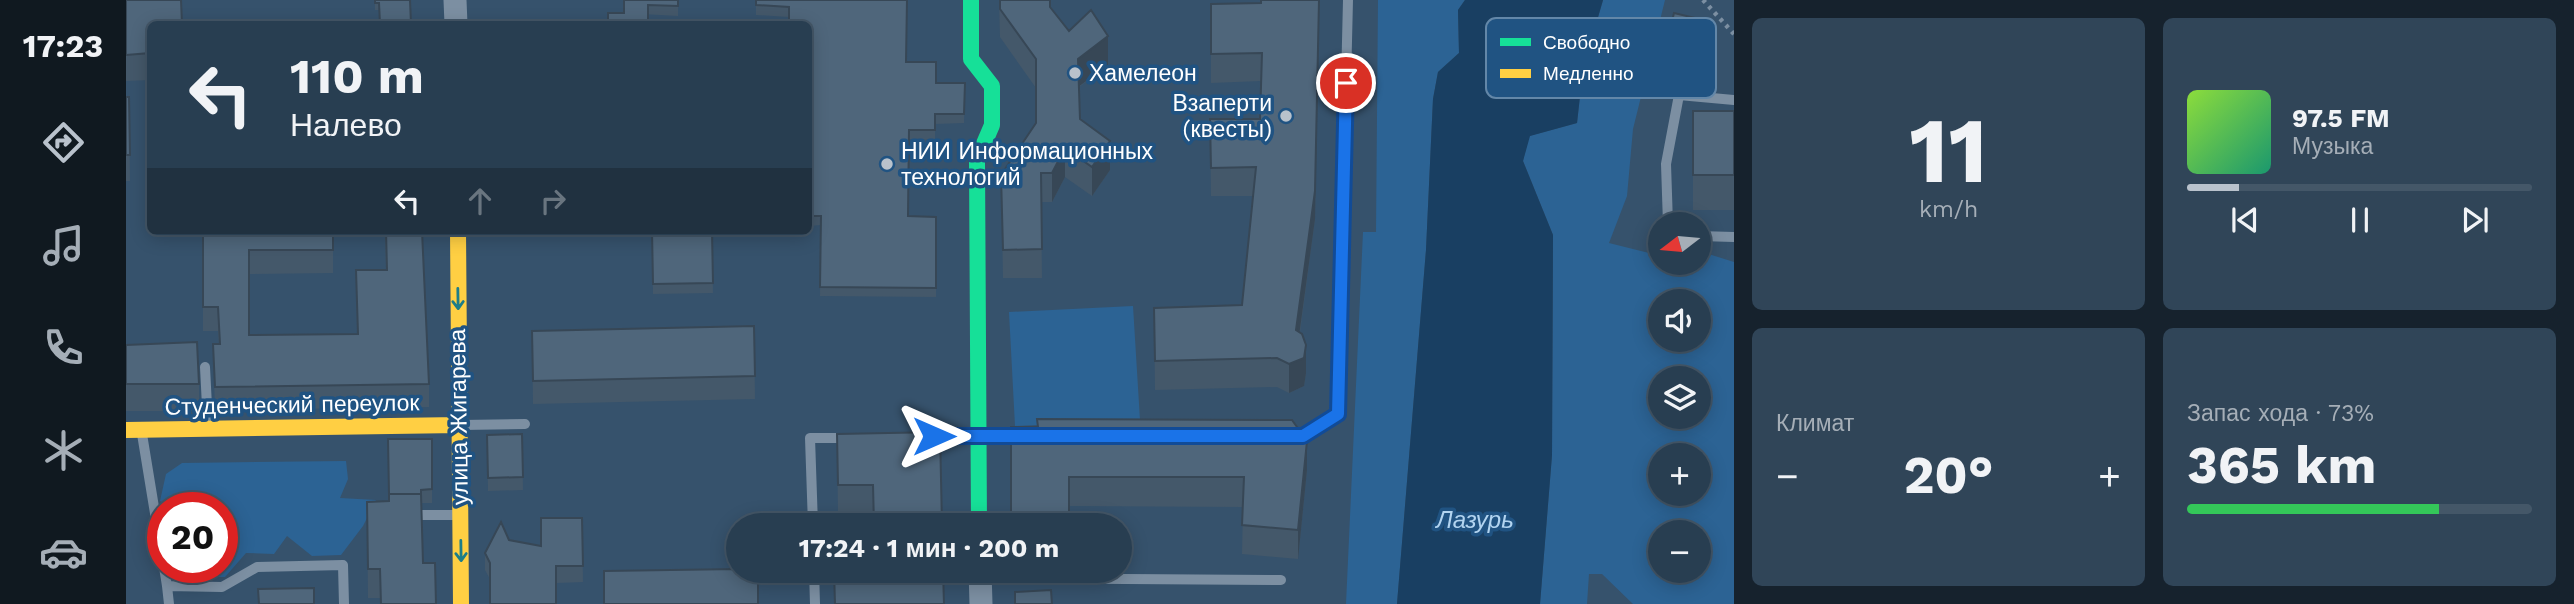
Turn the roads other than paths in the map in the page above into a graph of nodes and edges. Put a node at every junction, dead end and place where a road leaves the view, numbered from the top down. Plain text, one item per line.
1 (455, 0) edge
2 (971, 0) edge
3 (1348, 0) edge
4 (456, 21) edge
5 (1678, 98) edge
6 (1712, 98) edge
7 (1734, 100) edge
8 (1668, 212) edge
9 (458, 235) edge
10 (1712, 236) edge
11 (1734, 237) edge
12 (205, 368) dead end
13 (525, 424) dead end
14 (459, 425) junction
15 (208, 429) junction
16 (134, 430) edge
17 (978, 436) junction
18 (1032, 436) edge
19 (1275, 436) edge
20 (921, 437) edge
21 (866, 438) edge
22 (147, 492) edge
23 (813, 513) edge
24 (979, 513) edge
25 (395, 515) edge
26 (460, 515) junction
27 (1132, 577) edge
28 (1281, 580) dead end
29 (166, 583) edge
30 (814, 583) edge
31 (980, 583) edge
32 (166, 586) junction
33 (169, 604) edge
34 (344, 604) edge
35 (461, 604) edge
36 (815, 604) edge
37 (981, 604) edge

1 - 4 street
2 - 17 street
3 - 19 lane
5 - 8 lane
6 - 7 lane
9 -> 14 street, улица Жигарева
10 - 11 lane
12 - 15 lane
13 - 14 lane
14 - 15 street, Студенческий переулок
14 - 26 street, улица Жигарева
15 - 16 street, Студенческий переулок
16 - 22 lane
17 - 18 lane
17 - 20 lane
17 - 24 street
21 - 23 lane
25 - 26 lane
26 -> 35 street, улица Жигарева
27 - 28 lane
29 - 32 lane
30 - 36 lane
31 - 37 street
32 - 33 lane
32 - 34 lane

